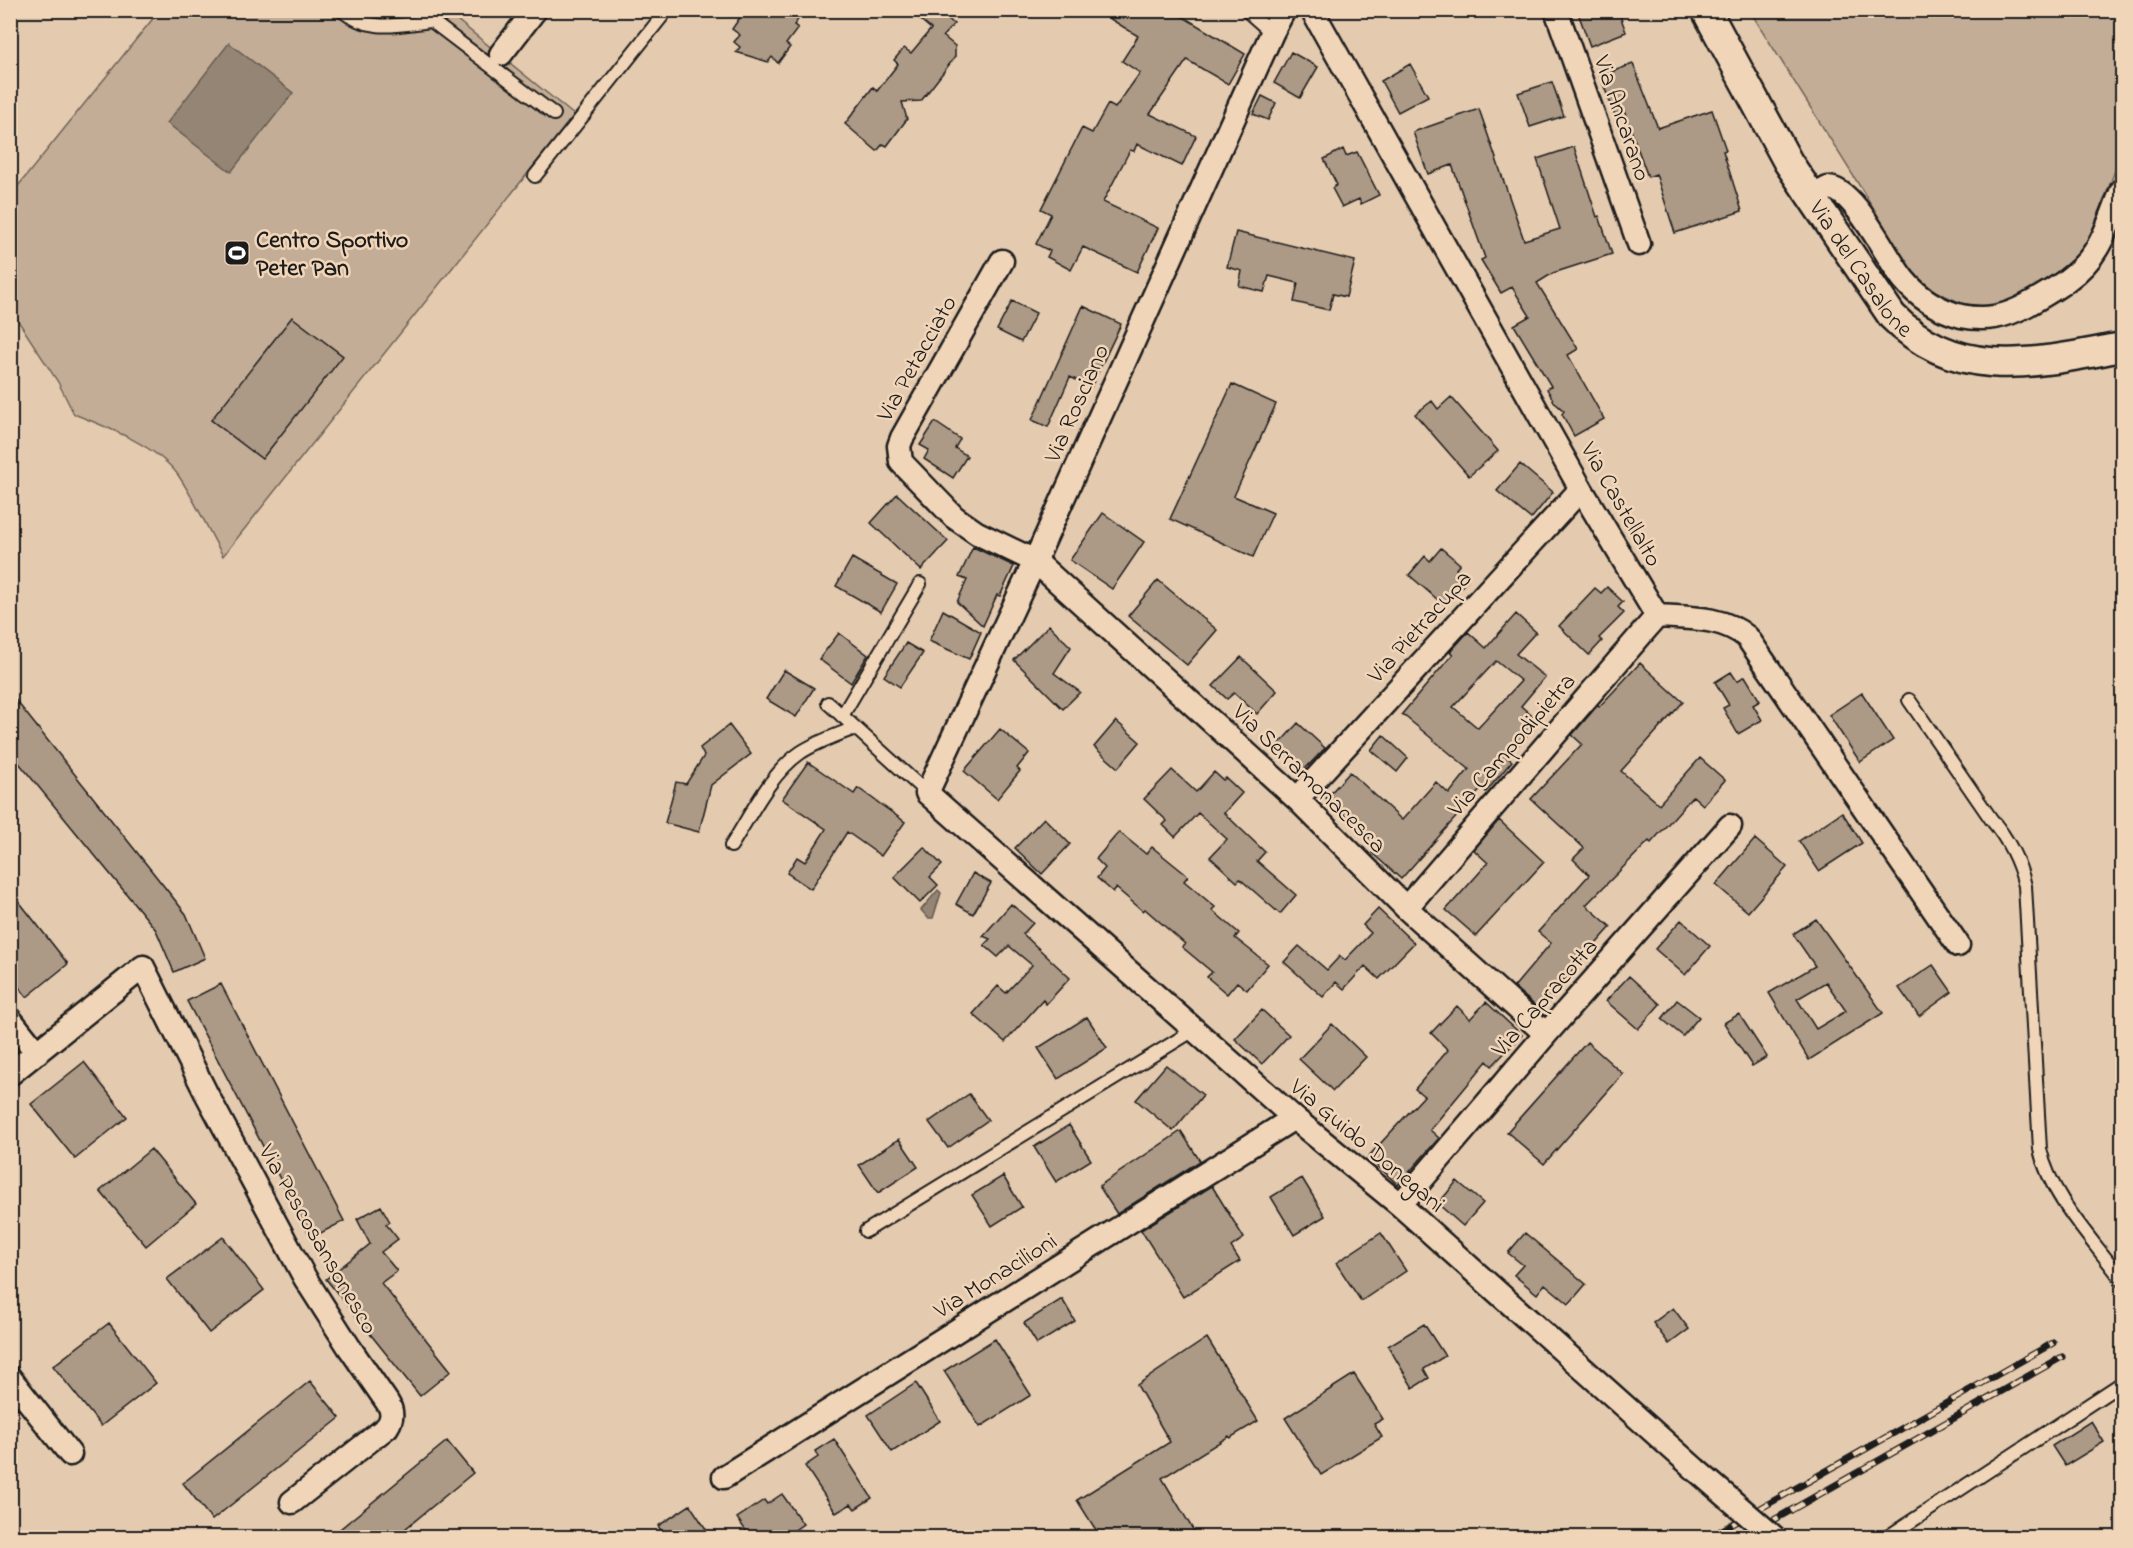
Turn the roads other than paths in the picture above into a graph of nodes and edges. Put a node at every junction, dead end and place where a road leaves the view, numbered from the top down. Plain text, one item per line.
1 (341, 10) edge
2 (417, 10) edge
3 (535, 10) edge
4 (667, 10) edge
5 (1246, 10) edge
6 (1284, 10) edge
7 (1312, 10) edge
8 (1556, 10) edge
9 (1707, 10) edge
10 (431, 21) junction
11 (1272, 33) junction
12 (501, 54) dead end
13 (554, 114) dead end
14 (535, 177) dead end
15 (2122, 189) edge
16 (1811, 197) junction
17 (1638, 244) dead end
18 (1002, 261) dead end
19 (2122, 346) edge
20 (1581, 489) junction
21 (1035, 561) junction
22 (920, 584) dead end
23 (1657, 616) junction
24 (1910, 700) dead end
25 (828, 703) dead end
26 (842, 716) junction
27 (855, 728) junction
28 (927, 793) junction
29 (1298, 799) junction
30 (1730, 826) dead end
31 (731, 846) dead end
32 (1406, 908) junction
33 (1958, 945) dead end
34 (10, 1019) edge
35 (1194, 1030) junction
36 (1546, 1034) junction
37 (38, 1053) junction
38 (10, 1074) edge
39 (1294, 1118) junction
40 (1400, 1205) junction
41 (866, 1231) dead end
42 (2122, 1280) edge
43 (2122, 1383) edge
44 (13, 1387) edge
45 (70, 1454) dead end
46 (724, 1477) dead end
47 (292, 1502) dead end
48 (1775, 1538) edge
49 (1886, 1538) edge

1 - 10 lane
2 - 10 lane
3 - 12 street
4 - 14 lane
5 - 11 lane
6 - 11 street, Via Rosciano
7 - 20 street, Via Castellalto
8 - 17 street, Via Ancarano
9 - 16 street, Via del Casalone
10 - 13 lane
11 - 21 street, Via Rosciano
15 - 16 street
16 - 19 street, Via del Casalone
18 - 21 street, Via Petacciato
20 - 23 street, Via Castellalto
20 - 29 street, Via Pietracupa
21 - 28 street, Via Rosciano
21 - 29 street, Via Serramonacesca
22 - 26 lane
23 - 32 street, Via Campodipietra
23 - 33 street
24 - 42 lane
25 - 26 lane
26 - 27 lane
27 - 28 lane
27 - 31 lane
28 - 35 street, Via Guido Donegani
29 - 32 street, Via Serramonacesca
30 - 36 street, Via Capracotta
32 - 36 street, Via Serramonacesca
34 - 37 street
35 - 39 street, Via Guido Donegani
35 - 41 lane
36 - 40 street, Via Capracotta
37 - 38 street
37 - 47 street, Via Pescosansonesco
39 - 40 street, Via Guido Donegani
39 - 46 street, Via Monacilioni
40 - 48 street, Via Guido Donegani, bridge
43 - 49 lane
44 - 45 street

